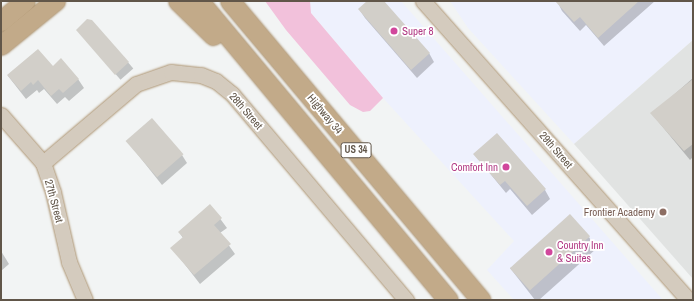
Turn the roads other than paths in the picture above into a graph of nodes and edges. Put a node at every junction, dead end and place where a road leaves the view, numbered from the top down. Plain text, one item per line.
1 (55, 1) edge
2 (178, 1) edge
3 (199, 1) edge
4 (230, 1) edge
5 (243, 1) edge
6 (424, 1) edge
7 (22, 4) edge
8 (1, 21) edge
9 (1, 31) edge
10 (1, 45) edge
11 (297, 81) junction
12 (267, 82) junction
13 (1, 115) edge
14 (43, 163) junction
15 (85, 300) edge
16 (406, 300) edge
17 (448, 300) edge
18 (481, 300) edge
19 (688, 300) edge

1 - 10 highway
2 - 12 highway
3 - 12 highway, US 34
4 - 11 highway, Highway 34 / US 34
5 - 11 highway
6 - 19 street, 29th Street
7 - 8 highway
7 - 9 highway
11 - 18 highway, Highway 34 / US 34
12 - 17 highway, US 34
13 - 14 street, 27th Street
14 - 15 street, 27th Street
14 - 16 street, 28th Street

